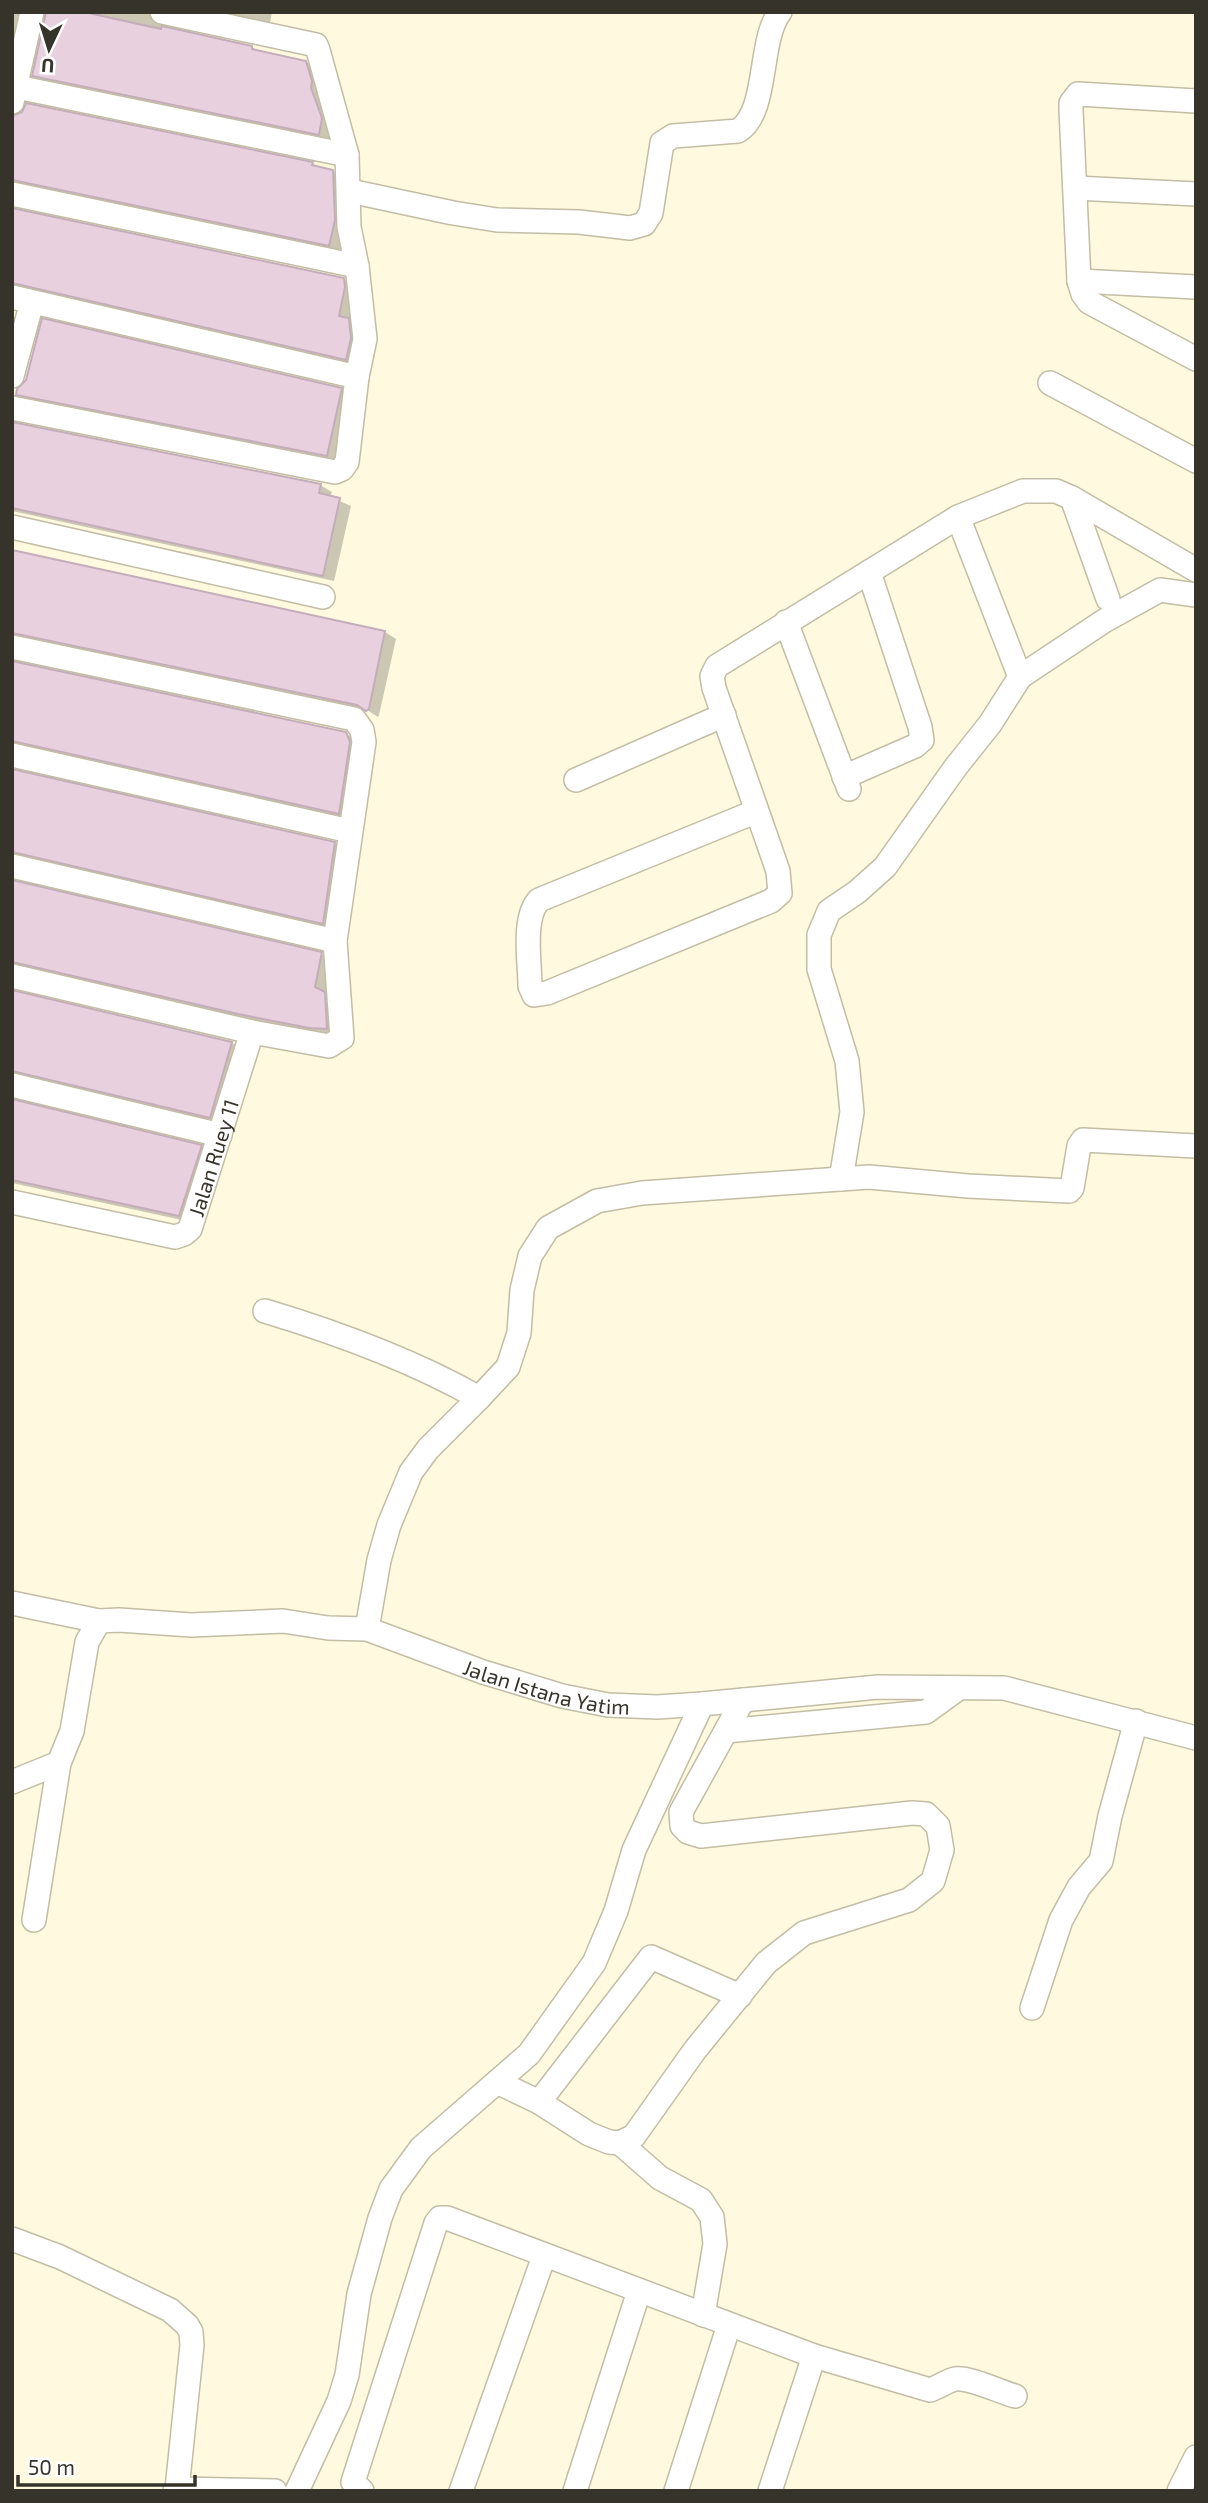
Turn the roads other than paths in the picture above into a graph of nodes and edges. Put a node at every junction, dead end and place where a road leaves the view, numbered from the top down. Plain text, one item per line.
1 (32, 12) edge
2 (162, 12) edge
3 (780, 12) edge
4 (13, 92) edge
5 (1196, 101) edge
6 (347, 155) junction
7 (1075, 188) junction
8 (350, 191) junction
9 (12, 194) edge
10 (1196, 194) edge
11 (357, 266) junction
12 (1079, 281) junction
13 (1196, 287) edge
14 (22, 300) edge
15 (1196, 359) edge
16 (12, 376) edge
17 (357, 377) junction
18 (1050, 383) dead end
19 (12, 408) edge
20 (1196, 461) edge
21 (1072, 498) junction
22 (958, 517) junction
23 (12, 527) edge
24 (1196, 570) edge
25 (869, 572) junction
26 (1196, 595) edge
27 (323, 597) dead end
28 (1108, 599) dead end
29 (786, 622) junction
30 (12, 647) edge
31 (1019, 672) junction
32 (724, 715) junction
33 (12, 755) edge
34 (576, 780) dead end
35 (757, 811) junction
36 (350, 831) junction
37 (12, 866) edge
38 (335, 941) junction
39 (12, 976) edge
40 (252, 1032) junction
41 (12, 1085) edge
42 (220, 1135) junction
43 (1196, 1146) edge
44 (841, 1179) junction
45 (12, 1202) edge
46 (265, 1311) dead end
47 (479, 1398) junction
48 (12, 1603) edge
49 (99, 1621) junction
50 (367, 1629) junction
51 (959, 1688) junction
52 (743, 1700) junction
53 (702, 1704) junction
54 (1136, 1721) junction
55 (726, 1731) junction
56 (1196, 1738) edge
57 (59, 1763) junction
58 (12, 1782) edge
59 (34, 1920) dead end
60 (740, 1996) junction
61 (1032, 2008) dead end
62 (497, 2082) junction
63 (538, 2102) junction
64 (620, 2143) junction
65 (12, 2239) edge
66 (544, 2256) junction
67 (639, 2291) junction
68 (703, 2315) junction
69 (729, 2325) junction
70 (814, 2356) junction
71 (1015, 2396) dead end
72 (1196, 2457) edge
73 (176, 2490) edge
74 (275, 2491) edge
75 (297, 2491) edge
76 (362, 2491) edge
77 (461, 2491) edge
78 (575, 2491) edge
79 (676, 2491) edge
80 (770, 2491) edge
81 (1179, 2491) edge

1 - 4 street
2 - 6 street
3 - 8 street
4 - 6 street
5 - 7 street
6 - 8 street
7 - 10 street
7 - 12 street
8 - 11 street
9 - 11 street
11 - 17 street
12 - 13 street
12 - 15 street
14 - 16 street
14 - 17 street
17 - 19 street
18 - 20 street
21 - 22 street
21 - 24 street
21 - 28 street
22 - 25 street
22 - 31 street
23 - 27 street
25 - 29 street
25 - 29 street
26 - 31 street
29 - 32 street
30 - 36 street
31 - 44 street
32 - 34 street
32 - 35 street
33 - 36 street
35 - 35 street
36 - 38 street
37 - 38 street
38 - 40 street
39 - 40 street
40 - 42 street, Jalan Ruey 11
41 - 42 street
42 - 45 street, Jalan Ruey 11
43 - 44 street
44 - 47 street
46 - 47 street
47 - 50 street
48 - 49 street, Jalan Istana Yatim
49 - 50 street, Jalan Istana Yatim
49 - 57 street
50 - 53 street, Jalan Istana Yatim
51 - 52 street, Jalan Istana Yatim
51 - 54 street, Jalan Istana Yatim
51 - 55 street
52 - 53 street, Jalan Istana Yatim
52 - 55 street
53 - 62 street
54 - 56 street, Jalan Istana Yatim
54 - 61 street
55 - 60 street
57 - 58 street
57 - 59 street
60 - 63 street
60 - 64 street
62 - 63 street
62 - 75 street
63 - 64 street
64 - 68 street
65 - 73 street
66 - 67 street
66 - 76 street
66 - 77 street
67 - 68 street
67 - 78 street
68 - 69 street
69 - 70 street
69 - 79 street
70 - 71 street
70 - 80 street
72 - 81 street
73 - 74 street

